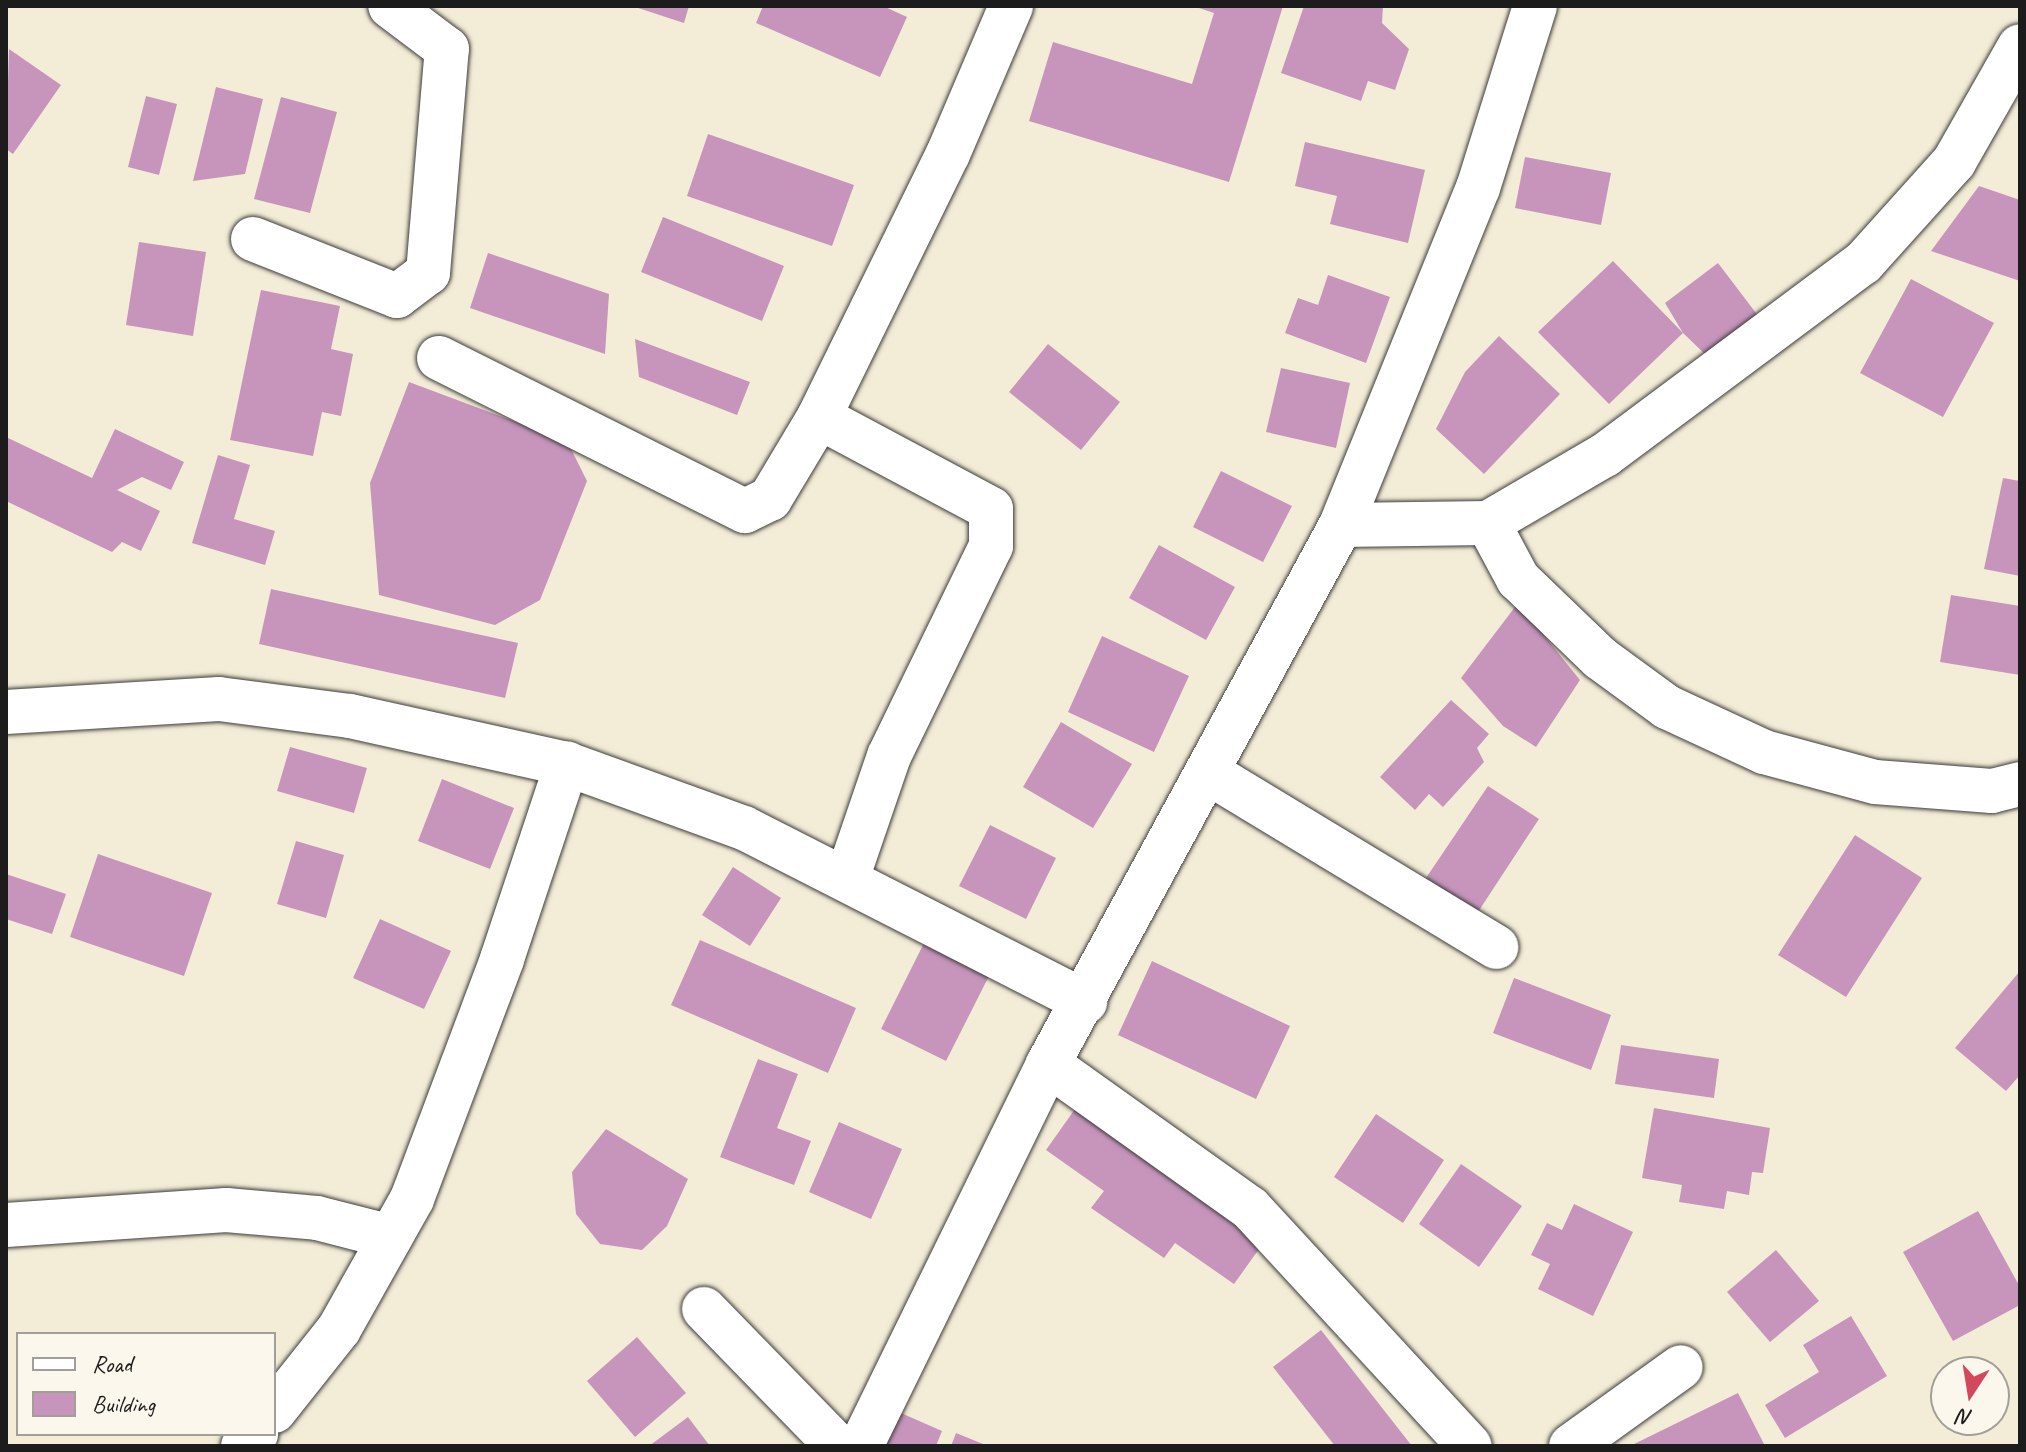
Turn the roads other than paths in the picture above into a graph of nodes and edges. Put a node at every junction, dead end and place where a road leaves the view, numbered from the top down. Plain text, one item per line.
1 (390, 6) edge
2 (1011, 6) edge
3 (1535, 6) edge
4 (2020, 46) edge
5 (253, 239) dead end
6 (439, 358) dead end
7 (819, 417) junction
8 (1488, 523) junction
9 (1341, 525) junction
10 (6, 712) edge
11 (567, 764) junction
12 (1209, 773) junction
13 (2020, 784) edge
14 (847, 879) junction
15 (1496, 947) dead end
16 (1085, 1002) junction
17 (1048, 1064) junction
18 (6, 1225) edge
19 (391, 1237) junction
20 (704, 1309) dead end
21 (1681, 1367) dead end
22 (276, 1408) edge
23 (837, 1446) edge
24 (861, 1446) edge
25 (1470, 1446) edge
26 (1571, 1446) edge

1 - 5 street
2 - 7 street
3 - 9 street
4 - 8 street
6 - 7 street
7 - 14 street
8 - 9 street
8 - 13 street
9 - 12 street
10 - 11 street
11 - 14 street
11 - 19 street
12 - 15 street
12 - 16 street
14 - 16 street
16 - 17 street
17 - 24 street
17 - 25 street
18 - 19 street
19 - 22 street
20 - 23 street
21 - 26 street

